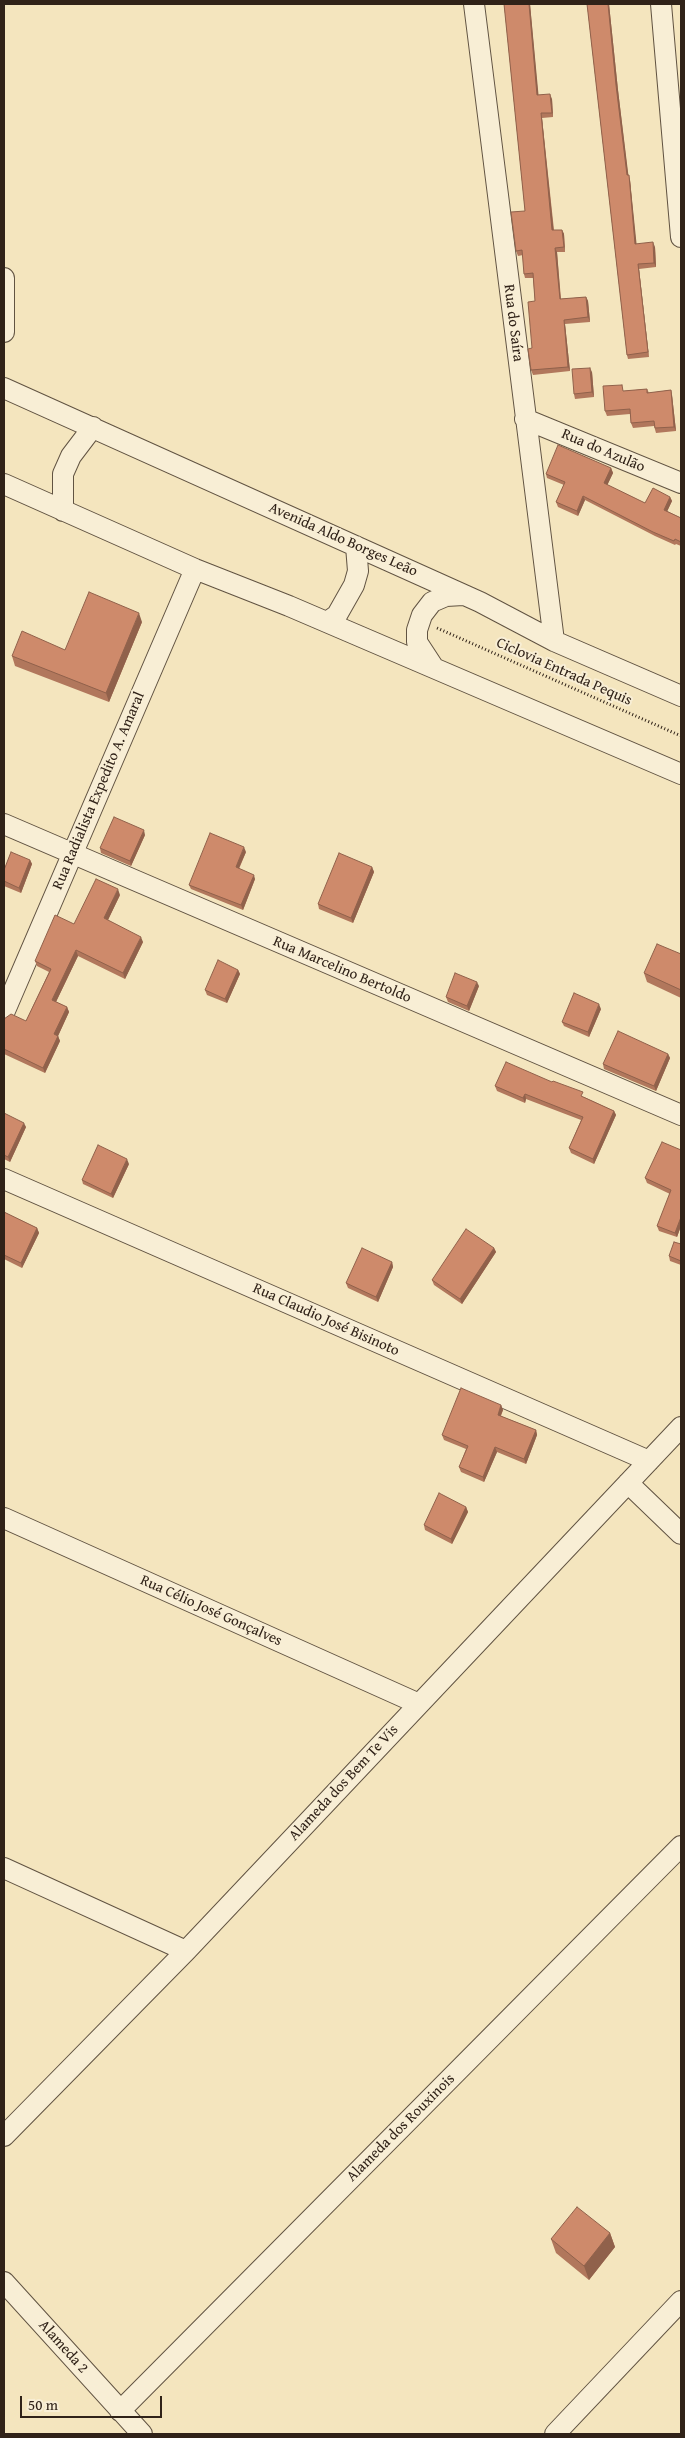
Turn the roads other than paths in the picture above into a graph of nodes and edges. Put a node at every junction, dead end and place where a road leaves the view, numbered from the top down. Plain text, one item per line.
1 (474, 4) edge
2 (661, 4) edge
3 (674, 86) edge
4 (681, 237) edge
5 (4, 278) edge
6 (4, 332) edge
7 (4, 388) edge
8 (525, 419) junction
9 (93, 427) junction
10 (681, 483) edge
11 (4, 484) edge
12 (63, 511) junction
13 (356, 546) junction
14 (195, 568) junction
15 (463, 595) junction
16 (327, 622) junction
17 (554, 641) junction
18 (434, 668) junction
19 (681, 696) edge
20 (681, 774) edge
21 (4, 824) edge
22 (72, 854) junction
23 (4, 1013) edge
24 (681, 1115) edge
25 (4, 1179) edge
26 (681, 1427) edge
27 (649, 1461) junction
28 (628, 1483) junction
29 (4, 1518) edge
30 (681, 1534) edge
31 (419, 1704) junction
32 (681, 1846) edge
33 (4, 1868) edge
34 (186, 1951) junction
35 (4, 2136) edge
36 (4, 2282) edge
37 (681, 2300) edge
38 (120, 2411) junction
39 (142, 2434) edge
40 (555, 2434) edge

1 - 8 street, Rua do Saíra
2 - 3 street
3 - 4 street
5 - 6 street
7 - 9 street, Avenida Aldo Borges Leão
8 - 10 street, Rua do Azulão
8 - 17 street, Rua do Saíra
9 - 12 street
9 - 13 street, Avenida Aldo Borges Leão
11 - 12 street
12 - 14 street
13 - 15 street, Avenida Aldo Borges Leão
13 - 16 street
14 - 16 street
14 - 22 street, Rua Radialista Expedito A. Amaral
15 - 17 street, Avenida Aldo Borges Leão
15 - 18 street
16 - 18 street
17 - 19 street, Avenida Aldo Borges Leão
18 - 20 street
21 - 22 street, Rua Marcelino Bertoldo
22 - 23 street, Rua Radialista Expedito A. Amaral
22 - 24 street, Rua Marcelino Bertoldo
25 - 27 street, Rua Claudio José Bisinoto
26 - 27 street, Alameda dos Bem Te Vis
27 - 28 street, Alameda dos Bem Te Vis
28 - 30 street
28 - 31 street, Alameda dos Bem Te Vis
29 - 31 street, Rua Célio José Gonçalves
31 - 34 street, Alameda dos Bem Te Vis
32 - 38 street, Alameda dos Rouxinois
33 - 34 street
34 - 35 street, Alameda dos Bem Te Vis
36 - 38 street, Alameda 2
37 - 40 street
38 - 39 street, Alameda 2

